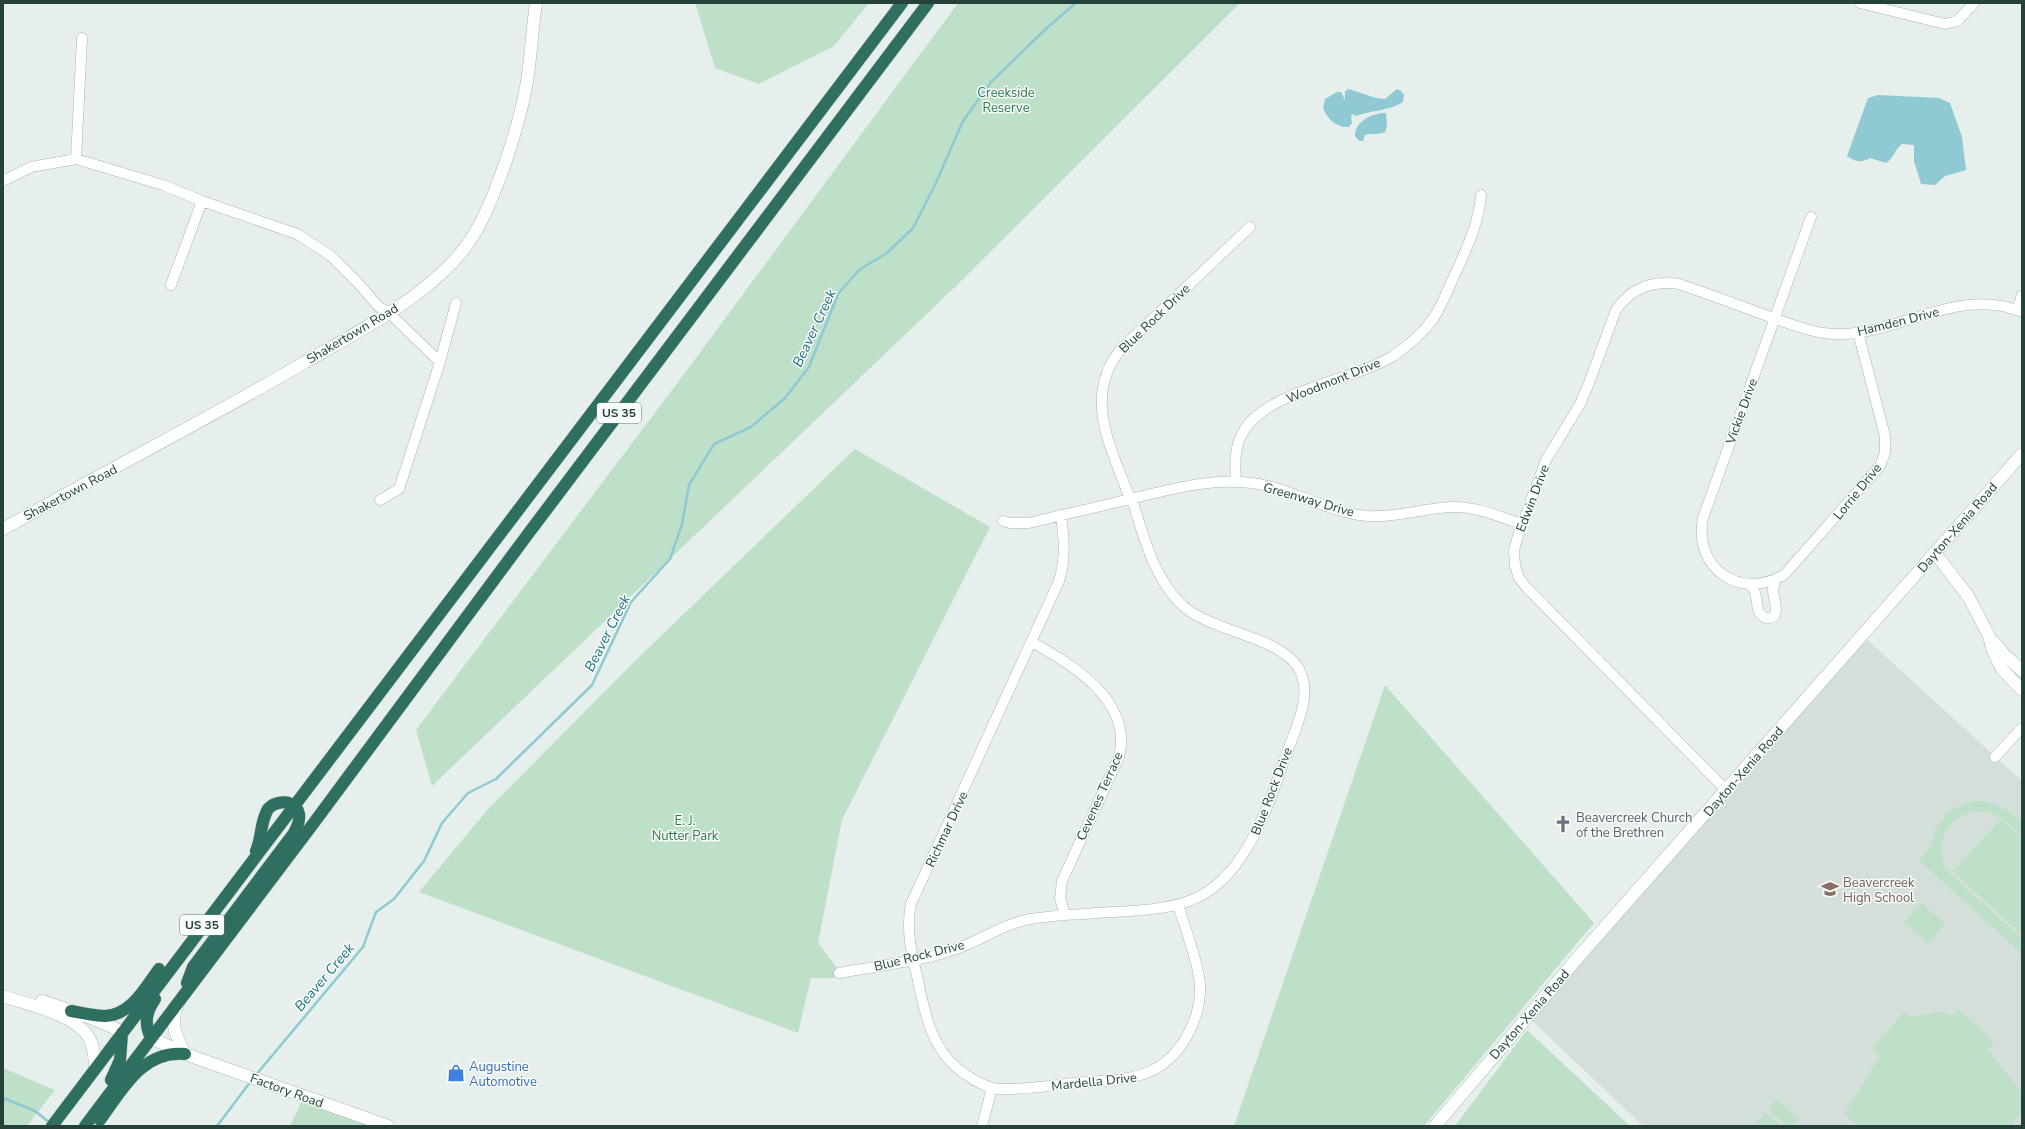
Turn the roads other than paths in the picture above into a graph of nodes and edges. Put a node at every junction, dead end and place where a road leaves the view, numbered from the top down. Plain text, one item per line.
1 (536, 3) edge
2 (902, 3) edge
3 (928, 3) edge
4 (1860, 3) edge
5 (1974, 3) edge
6 (82, 38) dead end
7 (76, 159) junction
8 (3, 181) edge
9 (1481, 195) dead end
10 (202, 202) junction
11 (1811, 217) dead end
12 (1250, 227) dead end
13 (171, 285) dead end
14 (2022, 295) edge
15 (456, 303) dead end
16 (2019, 311) edge
17 (388, 312) junction
18 (1774, 318) junction
19 (1858, 332) junction
20 (440, 362) junction
21 (2022, 454) edge
22 (1236, 482) junction
23 (1131, 499) junction
24 (380, 500) dead end
25 (1061, 515) junction
26 (1002, 521) dead end
27 (1522, 524) junction
28 (3, 529) edge
29 (1935, 553) junction
30 (1778, 578) junction
31 (1748, 584) junction
32 (1989, 636) junction
33 (1032, 642) junction
34 (2022, 671) edge
35 (2022, 690) edge
36 (2022, 728) edge
37 (1995, 757) dead end
38 (1726, 790) junction
39 (295, 805) junction
40 (283, 820) junction
41 (249, 864) junction
42 (1178, 905) junction
43 (214, 910) junction
44 (1065, 915) junction
45 (913, 960) junction
46 (838, 974) dead end
47 (3, 989) edge
48 (3, 996) edge
49 (179, 1000) junction
50 (71, 1011) junction
51 (123, 1032) junction
52 (151, 1038) junction
53 (185, 1054) junction
54 (95, 1069) junction
55 (992, 1088) junction
56 (73, 1104) junction
57 (91, 1121) edge
58 (52, 1126) edge
59 (60, 1126) edge
60 (76, 1126) edge
61 (388, 1126) edge
62 (982, 1126) edge
63 (1435, 1126) edge

1 - 17 street, Shakertown Road
2 - 39 highway, US 35
3 - 49 highway, US 35
4 - 5 street
6 - 7 street
7 - 8 street
7 - 10 street
9 - 22 street, Woodmont Drive
10 - 13 street
10 - 17 street
11 - 18 street, Vickie Drive
12 - 23 street, Blue Rock Drive
14 - 16 street
15 - 20 street
16 - 19 street, Hamden Drive
17 - 20 street
17 - 28 street, Shakertown Road
18 - 19 street, Hamden Drive
18 - 27 street, Edwin Drive
18 - 31 street, Vickie Drive
19 - 30 street, Lorrie Drive
20 - 24 street
21 - 29 street, Dayton-Xenia Road
22 - 23 street, Greenway Drive
22 - 27 street, Greenway Drive
23 - 25 street, Greenway Drive
23 - 42 street, Blue Rock Drive
25 - 26 street, Greenway Drive
25 - 33 street, Richmar Drive
27 - 38 street, Edwin Drive
29 - 32 street
29 - 38 street, Dayton-Xenia Road
30 - 31 street, Lorrie Drive
30 - 31 street
32 - 34 street
32 - 35 street
33 - 44 street, Cevenes Terrace
33 - 45 street, Richmar Drive
36 - 37 street
38 - 63 street, Dayton-Xenia Road
39 - 40 highway, US 35
39 - 41 highway
39 - 49 highway
40 - 41 highway, US 35
40 - 52 highway
41 - 43 highway, US 35
42 - 44 street, Blue Rock Drive
42 - 55 street, Mardella Drive
43 - 50 highway
43 - 51 highway, US 35
44 - 45 street, Blue Rock Drive
45 - 46 street, Blue Rock Drive
45 - 55 street, Richmar Drive
47 - 50 street
48 - 54 street
49 - 52 highway, US 35
49 - 53 street
50 - 51 street
51 - 54 highway, US 35
51 - 57 highway
52 - 53 street, Factory Road
52 - 57 highway, US 35
53 - 57 highway
53 - 61 street, Factory Road
54 - 56 highway, US 35
55 - 62 street
56 - 58 highway, US 35
56 - 59 highway
57 - 60 highway

